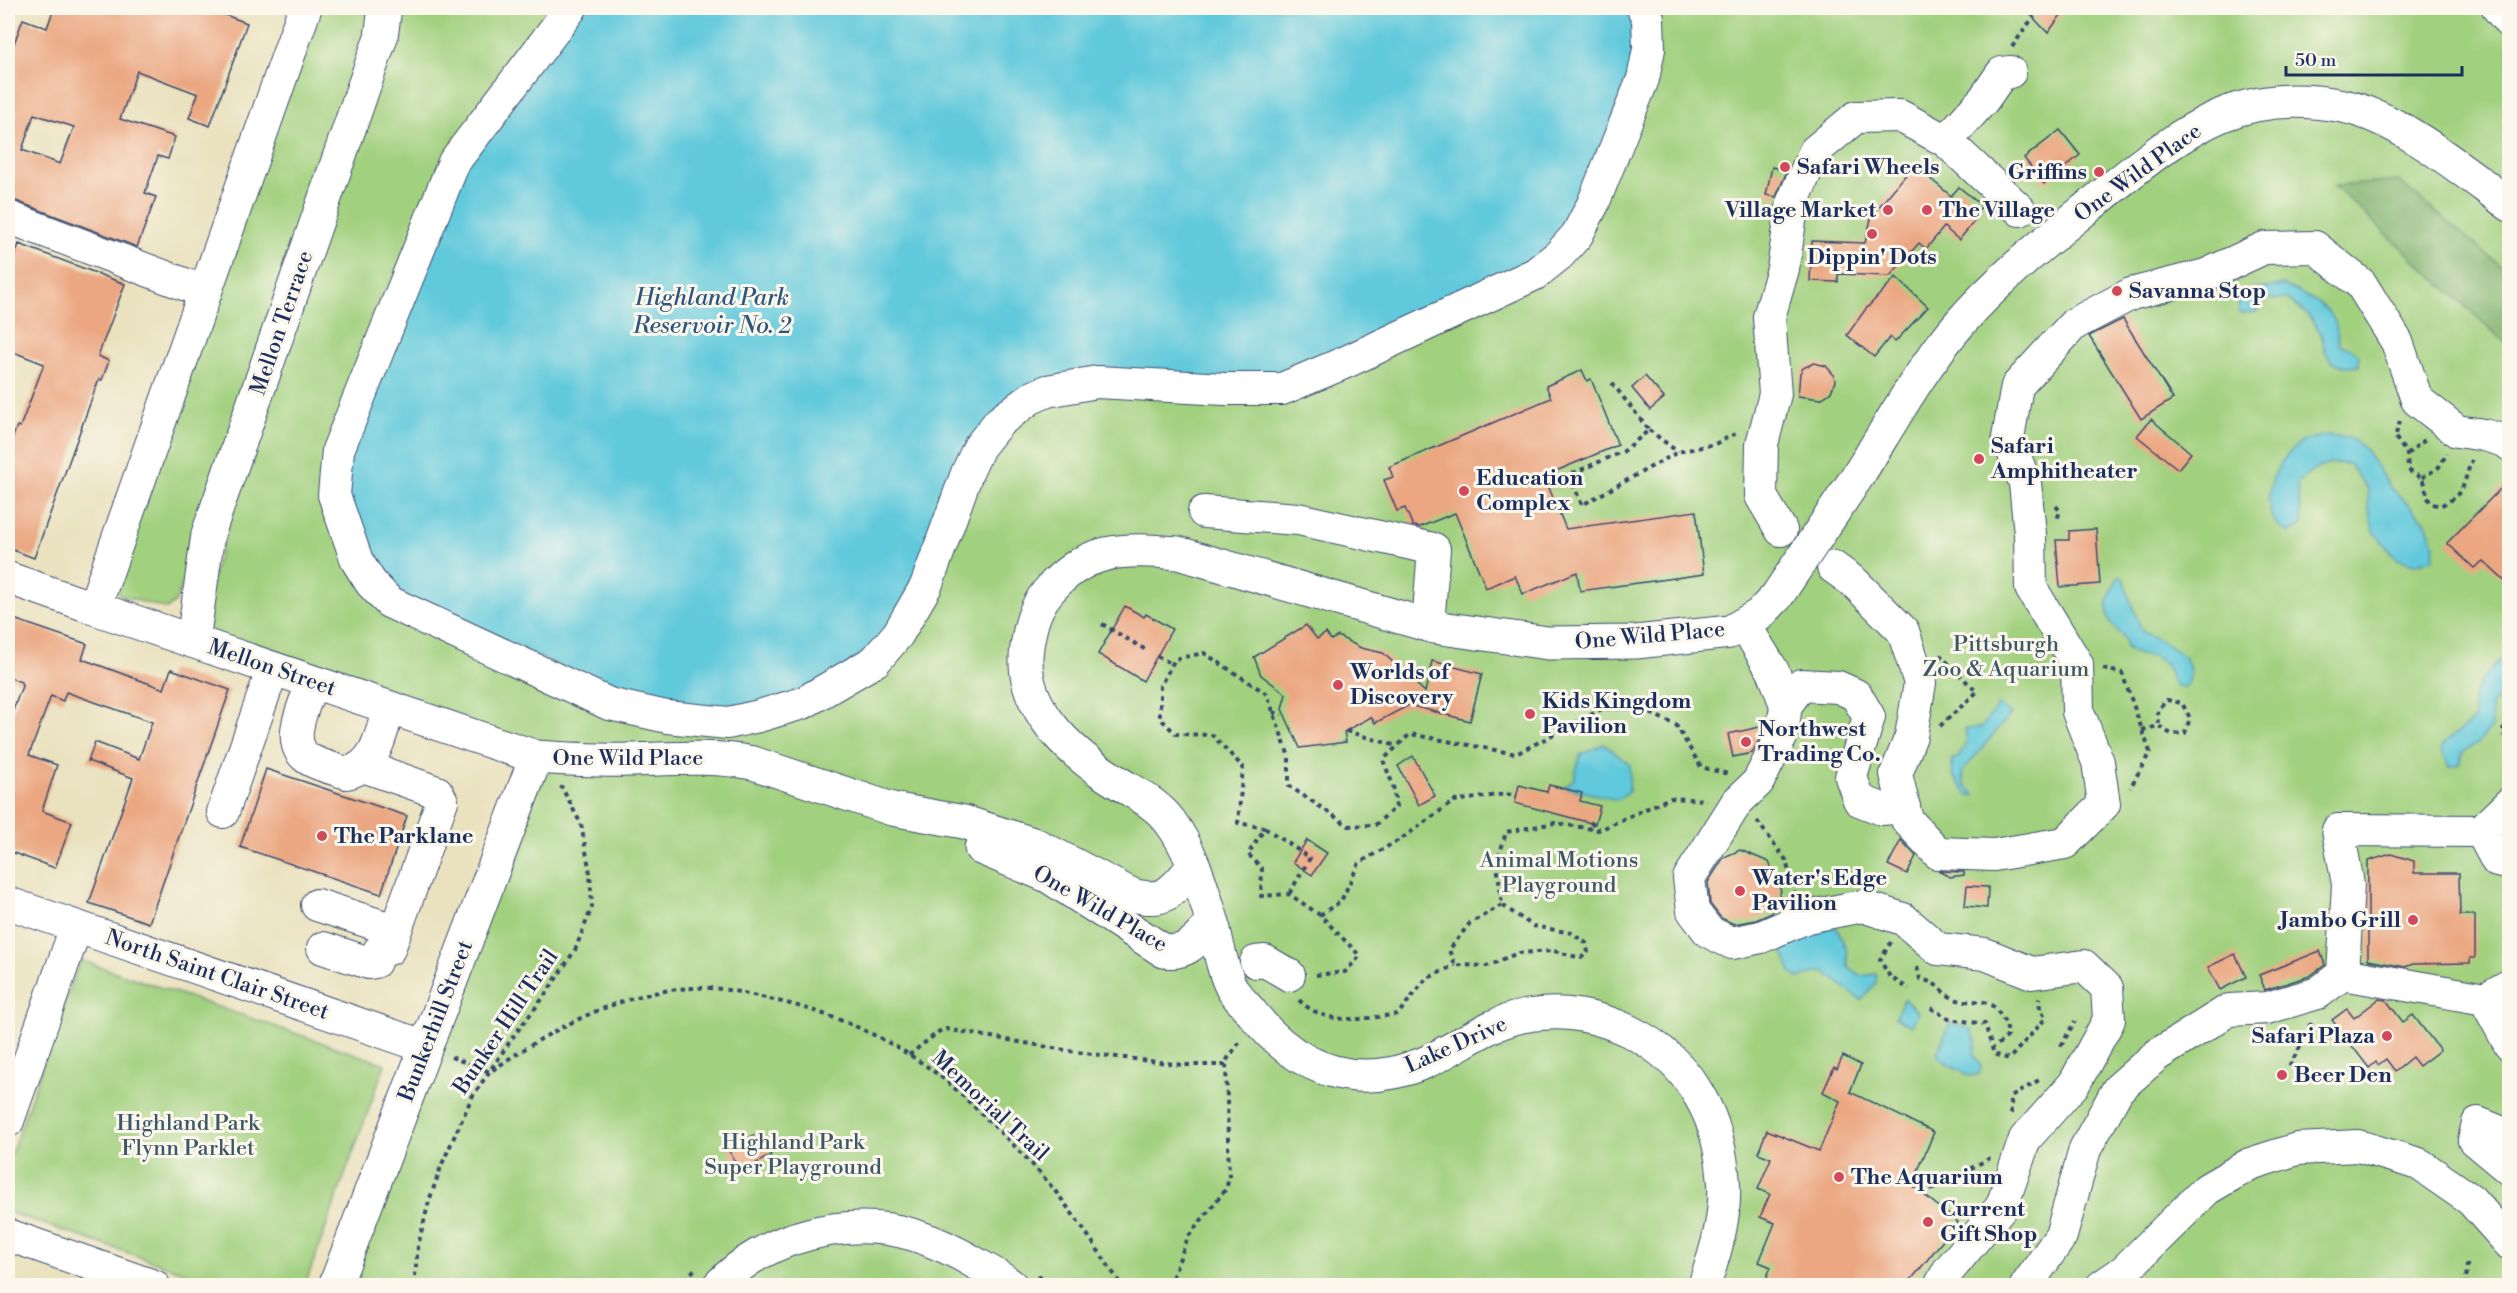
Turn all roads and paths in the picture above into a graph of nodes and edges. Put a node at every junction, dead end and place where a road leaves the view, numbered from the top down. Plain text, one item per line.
1 (305, 8) edge
2 (385, 8) edge
3 (571, 8) edge
4 (1642, 8) edge
5 (2498, 8) edge
6 (2510, 23) edge
7 (2010, 72) dead end
8 (1946, 141) junction
9 (2510, 205) edge
10 (2020, 210) dead end
11 (8, 217) edge
12 (205, 292) junction
13 (1612, 383) dead end
14 (2417, 400) junction
15 (1745, 429) dead end
16 (1649, 430) junction
17 (2484, 437) edge
18 (1678, 452) junction
19 (2422, 478) junction
20 (1204, 512) dead end
21 (1781, 530) dead end
22 (1833, 567) dead end
23 (8, 578) edge
24 (94, 608) junction
25 (1102, 624) dead end
26 (1744, 624) junction
27 (1428, 625) junction
28 (193, 641) junction
29 (1146, 650) dead end
30 (1157, 656) dead end
31 (1172, 664) junction
32 (2078, 664) junction
33 (273, 668) junction
34 (313, 682) junction
35 (1785, 705) junction
36 (389, 707) junction
37 (1273, 712) junction
38 (1282, 715) dead end
39 (2510, 719) edge
40 (2159, 726) junction
41 (2142, 730) junction
42 (1346, 731) dead end
43 (2510, 745) edge
44 (1398, 746) junction
45 (363, 766) junction
46 (546, 768) junction
47 (1747, 792) junction
48 (1516, 796) dead end
49 (2510, 803) edge
50 (2104, 804) junction
51 (1904, 807) junction
52 (892, 808) junction
53 (223, 812) dead end
54 (1590, 822) dead end
55 (1265, 828) junction
56 (1599, 830) junction
57 (2481, 831) junction
58 (2510, 864) edge
59 (1194, 867) junction
60 (1289, 894) junction
61 (1795, 898) dead end
62 (8, 903) edge
63 (317, 905) dead end
64 (1502, 905) junction
65 (1320, 915) junction
66 (1903, 919) junction
67 (1213, 923) junction
68 (76, 927) junction
69 (394, 930) junction
70 (323, 948) dead end
71 (1914, 956) dead end
72 (1256, 962) dead end
73 (1455, 965) junction
74 (2343, 974) junction
75 (1289, 975) junction
76 (1909, 989) dead end
77 (2497, 992) edge
78 (2318, 993) junction
79 (2045, 994) dead end
80 (1931, 1008) dead end
81 (2079, 1014) dead end
82 (1258, 1021) junction
83 (2510, 1045) edge
84 (1996, 1046) dead end
85 (434, 1050) junction
86 (2060, 1051) dead end
87 (909, 1054) junction
88 (1226, 1065) junction
89 (2289, 1066) dead end
90 (16, 1072) edge
91 (490, 1072) junction
92 (2041, 1079) dead end
93 (8, 1122) edge
94 (2510, 1136) edge
95 (2025, 1139) junction
96 (2510, 1170) edge
97 (1923, 1194) dead end
98 (8, 1235) edge
99 (2510, 1244) edge
100 (2467, 1264) dead end
101 (2410, 1283) dead end
102 (154, 1286) edge
103 (335, 1286) edge
104 (414, 1286) edge
105 (718, 1286) edge
106 (1012, 1286) edge
107 (1122, 1286) edge
108 (1168, 1286) edge
109 (1704, 1286) edge
110 (1940, 1286) edge
111 (2026, 1286) edge
112 (2102, 1286) edge
113 (2419, 1286) edge
114 (2466, 1286) edge

1 - 12 main road
2 - 28 main road, Mellon Terrace
3 - 4 street
5 - 6 street
7 - 8 street
8 - 10 street
8 - 21 street
9 - 26 main road, One Wild Place, bridge
11 - 12 street
12 - 24 main road
13 - 16 path
14 - 17 street
14 - 19 path
14 - 32 street
15 - 18 path
16 - 18 path
16 - 18 path
17 - 19 path
17 - 19 path
20 - 27 street
22 - 51 street
23 - 24 street, Mellon Street
24 - 28 main road, Mellon Street
25 - 29 path
26 - 27 main road, One Wild Place
26 - 35 street
27 - 59 main road, One Wild Place
28 - 33 main road, Mellon Street
30 - 31 path
31 - 37 path
31 - 55 path
32 - 41 path
32 - 50 street
33 - 34 main road, Mellon Street
33 - 53 street
34 - 36 main road, Mellon Street
34 - 45 street
35 - 47 street
35 - 51 street
36 - 45 street
36 - 46 main road, Mellon Street
37 - 38 path
37 - 44 path
39 - 43 path
40 - 40 path
40 - 41 path
41 - 50 path
42 - 44 path
44 - 47 path
45 - 69 street
46 - 52 main road, One Wild Place
46 - 85 main road, Bunkerhill Street
46 - 91 path, Bunker Hill Trail
47 - 56 path
47 - 61 path
47 - 66 street
48 - 65 path
49 - 57 street
50 - 51 street
52 - 59 main road, One Wild Place
52 - 67 main road, One Wild Place
54 - 56 path
55 - 60 path
55 - 60 path
56 - 64 path
57 - 58 street
57 - 74 street
59 - 67 main road, One Wild Place
60 - 65 path
62 - 68 street, North Saint Clair Street
63 - 69 street
64 - 73 path
64 - 73 path
65 - 75 path
66 - 76 path
66 - 95 street
67 - 82 street, Lake Drive
68 - 85 street, North Saint Clair Street
68 - 90 street
69 - 70 street
71 - 84 path
72 - 75 street
73 - 75 path
74 - 77 street
74 - 78 street
77 - 83 street
78 - 89 path
78 - 111 street
79 - 80 path
81 - 86 path
82 - 88 path
82 - 109 street, Lake Drive
85 - 91 path
85 - 103 main road, Bunkerhill Street
87 - 88 path
87 - 91 path, Memorial Trail
87 - 107 path, Memorial Trail
88 - 108 path
90 - 93 street
91 - 104 path, Bunker Hill Trail
92 - 95 path
94 - 96 street
95 - 97 path
95 - 110 street
98 - 102 street
99 - 112 street
100 - 114 path
101 - 113 path
105 - 106 street

